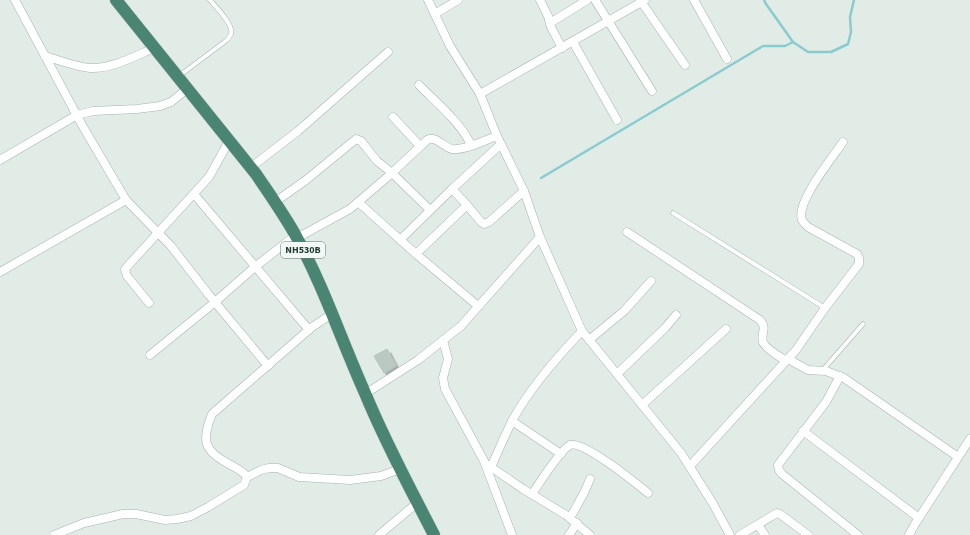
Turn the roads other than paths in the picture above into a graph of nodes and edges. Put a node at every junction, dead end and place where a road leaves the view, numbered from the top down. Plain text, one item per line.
1 (15, 0) edge
2 (116, 0) edge
3 (210, 0) edge
4 (428, 0) edge
5 (458, 0) edge
6 (540, 0) edge
7 (587, 0) edge
8 (595, 0) edge
9 (694, 0) edge
10 (642, 1) edge
11 (434, 14) junction
12 (609, 21) junction
13 (550, 22) junction
14 (573, 42) junction
15 (154, 48) junction
16 (562, 48) junction
17 (388, 52) dead end
18 (45, 56) junction
19 (727, 59) dead end
20 (685, 65) dead end
21 (178, 77) junction
22 (419, 85) dead end
23 (187, 89) junction
24 (652, 91) dead end
25 (480, 94) junction
26 (77, 115) junction
27 (393, 117) dead end
28 (617, 120) dead end
29 (497, 136) junction
30 (229, 141) junction
31 (843, 142) dead end
32 (501, 144) junction
33 (471, 145) junction
34 (420, 146) junction
35 (0, 160) edge
36 (250, 168) junction
37 (392, 173) junction
38 (452, 189) junction
39 (524, 190) junction
40 (194, 194) junction
41 (126, 200) junction
42 (275, 202) junction
43 (358, 202) junction
44 (467, 204) junction
45 (430, 210) junction
46 (673, 213) dead end
47 (158, 232) junction
48 (627, 232) dead end
49 (540, 236) junction
50 (296, 237) junction
51 (400, 240) junction
52 (416, 254) junction
53 (256, 266) junction
54 (0, 272) edge
55 (651, 281) dead end
56 (215, 302) junction
57 (150, 303) dead end
58 (478, 306) junction
59 (825, 308) junction
60 (332, 314) junction
61 (676, 315) dead end
62 (863, 324) dead end
63 (726, 329) dead end
64 (309, 330) junction
65 (582, 332) junction
66 (443, 340) junction
67 (589, 340) junction
68 (150, 355) dead end
69 (787, 360) junction
70 (268, 366) junction
71 (822, 371) junction
72 (617, 374) junction
73 (840, 376) junction
74 (365, 394) junction
75 (642, 404) junction
76 (512, 420) junction
77 (803, 431) junction
78 (970, 439) edge
79 (561, 454) junction
80 (958, 457) junction
81 (488, 466) junction
82 (690, 466) junction
83 (400, 469) junction
84 (247, 477) junction
85 (590, 479) dead end
86 (648, 493) dead end
87 (532, 494) junction
88 (417, 503) junction
89 (919, 518) junction
90 (573, 521) junction
91 (758, 525) junction
92 (59, 534) edge
93 (379, 535) edge
94 (434, 535) edge
95 (512, 535) edge
96 (569, 535) edge
97 (590, 535) edge
98 (730, 535) edge
99 (740, 535) edge
100 (765, 535) edge
101 (808, 535) edge
102 (858, 535) edge
103 (909, 535) edge

1 - 18 street
2 - 15 highway, NH530B
3 - 21 lane
4 - 11 street
5 - 11 street
6 - 13 street
7 - 13 street
8 - 12 street
9 - 19 street
10 - 12 street
10 - 20 street
11 - 25 street
12 - 14 street
12 - 24 street
13 - 16 street
14 - 16 street
14 - 28 street
15 - 18 street
15 - 21 highway, NH530B
16 - 25 street
17 - 36 street
18 - 26 street
21 - 23 highway, NH530B
22 - 33 street
23 - 26 street
23 - 30 highway, NH530B
25 - 29 street
26 - 35 street
26 - 41 street
27 - 34 street
29 - 32 street
29 - 33 street
30 - 36 highway, NH530B
30 - 40 street
31 - 59 street
32 - 38 street
32 - 39 street
33 - 34 street
34 - 37 street
36 - 42 highway, NH530B
37 - 42 street
37 - 43 street
37 - 45 street
38 - 44 street
38 - 45 street
39 - 44 street
39 - 49 street
40 - 47 street
40 - 53 street
41 - 47 street
41 - 54 street
42 - 50 highway, NH530B
43 - 50 street
43 - 51 street
44 - 52 street
45 - 51 street
46 - 59 lane
47 - 56 street
47 - 57 street
48 - 69 street
49 - 58 street
49 - 65 street
50 - 53 street
50 - 60 highway, NH530B
51 - 52 street
52 - 58 street
53 - 56 street
53 - 64 street
55 - 67 street
56 - 68 street
56 - 70 street
58 - 66 street
59 - 69 street
60 - 64 street
60 - 74 highway, NH530B
61 - 72 street
62 - 71 lane
63 - 75 street
64 - 70 street
65 - 67 street
65 - 76 street
66 - 74 street
66 - 81 street
67 - 72 street
69 - 71 street
69 - 82 street
70 - 84 street
71 - 73 street
72 - 75 street
73 - 77 street
73 - 80 street
74 - 83 highway, NH530B
75 - 82 street
76 - 79 street
76 - 81 street
77 - 89 street
77 - 102 street
78 - 80 street
79 - 86 street
79 - 87 street
80 - 89 street
81 - 87 street
81 - 95 street
82 - 98 street
83 - 84 street
83 - 88 highway, NH530B
84 - 92 street
85 - 90 street
87 - 90 street
88 - 93 street
88 - 94 highway, NH530B
89 - 103 street
90 - 96 street
90 - 97 street
91 - 99 street
91 - 100 street
91 - 101 street

